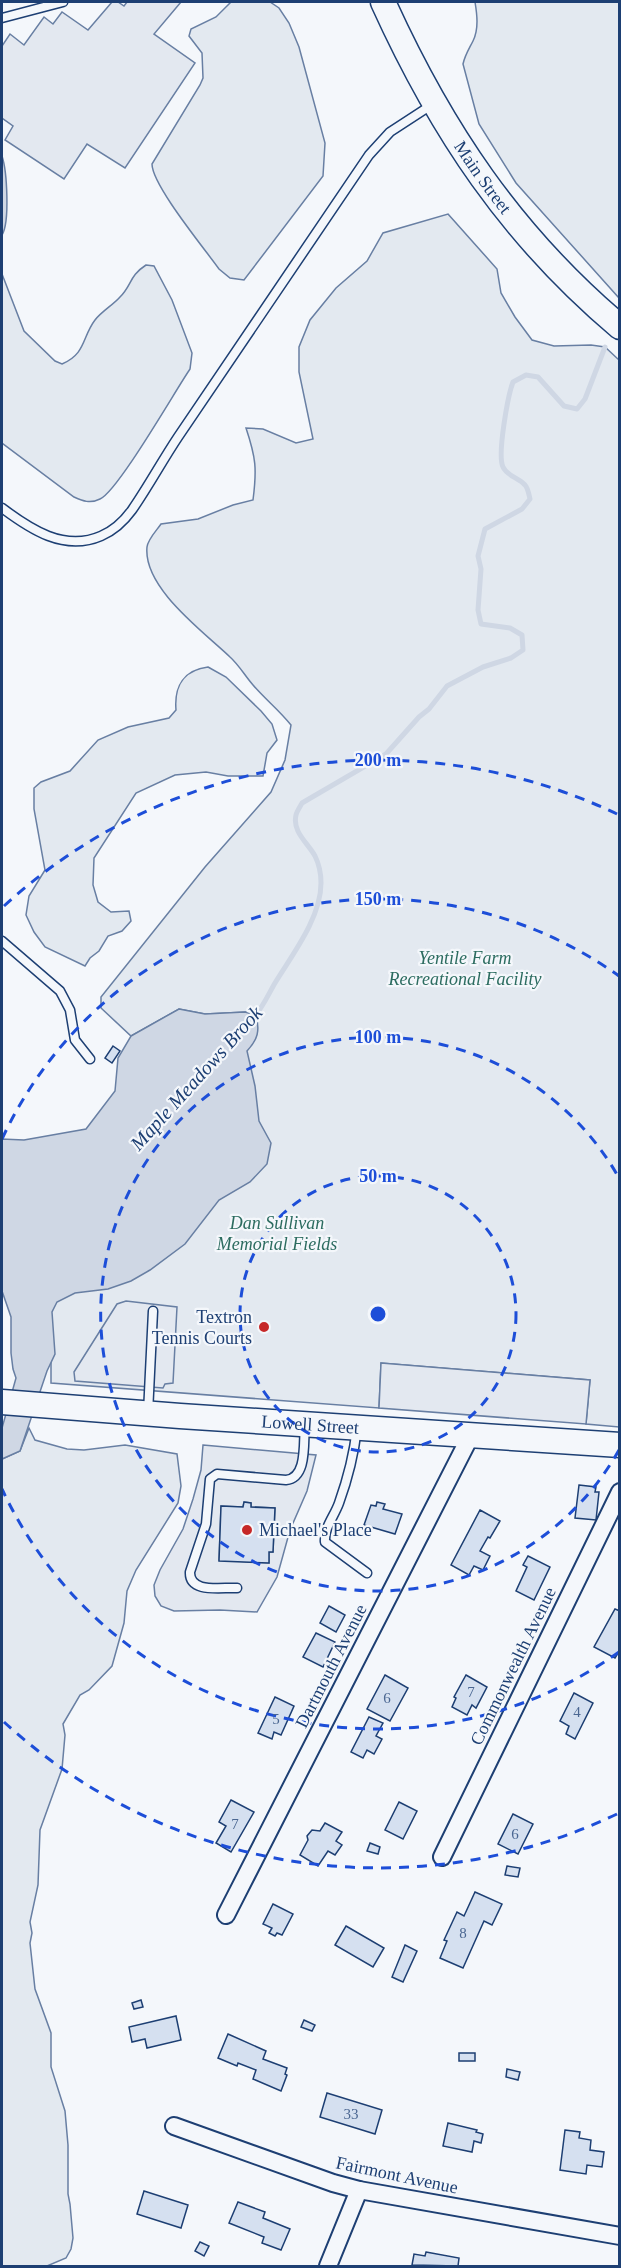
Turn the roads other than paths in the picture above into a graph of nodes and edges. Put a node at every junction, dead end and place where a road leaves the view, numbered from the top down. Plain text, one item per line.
1 (63, 2) edge
2 (383, 2) edge
3 (2, 18) edge
4 (433, 104) junction
5 (620, 327) edge
6 (2, 508) edge
7 (2, 941) edge
8 (90, 1059) dead end
9 (153, 1311) dead end
10 (2, 1402) edge
11 (148, 1413) junction
12 (305, 1424) junction
13 (357, 1428) junction
14 (471, 1435) junction
15 (620, 1445) edge
16 (620, 1492) edge
17 (367, 1573) dead end
18 (237, 1588) dead end
19 (442, 1857) dead end
20 (225, 1915) dead end
21 (174, 2126) dead end
22 (359, 2190) junction
23 (620, 2236) edge
24 (328, 2266) edge

1 - 3 lane
2 - 4 main road, Main Street
4 - 5 main road, Main Street
4 - 6 lane
7 - 8 lane
9 - 11 lane
10 - 11 main road, Lowell Street
11 - 12 main road, Lowell Street
12 - 13 main road, Lowell Street
12 - 18 lane
13 - 14 main road, Lowell Street
13 - 17 lane
14 - 15 main road, Lowell Street
14 - 20 street, Dartmouth Avenue
16 - 19 street, Commonwealth Avenue
21 - 22 street, Fairmont Avenue
22 - 23 street, Fairmont Avenue
22 - 24 street

